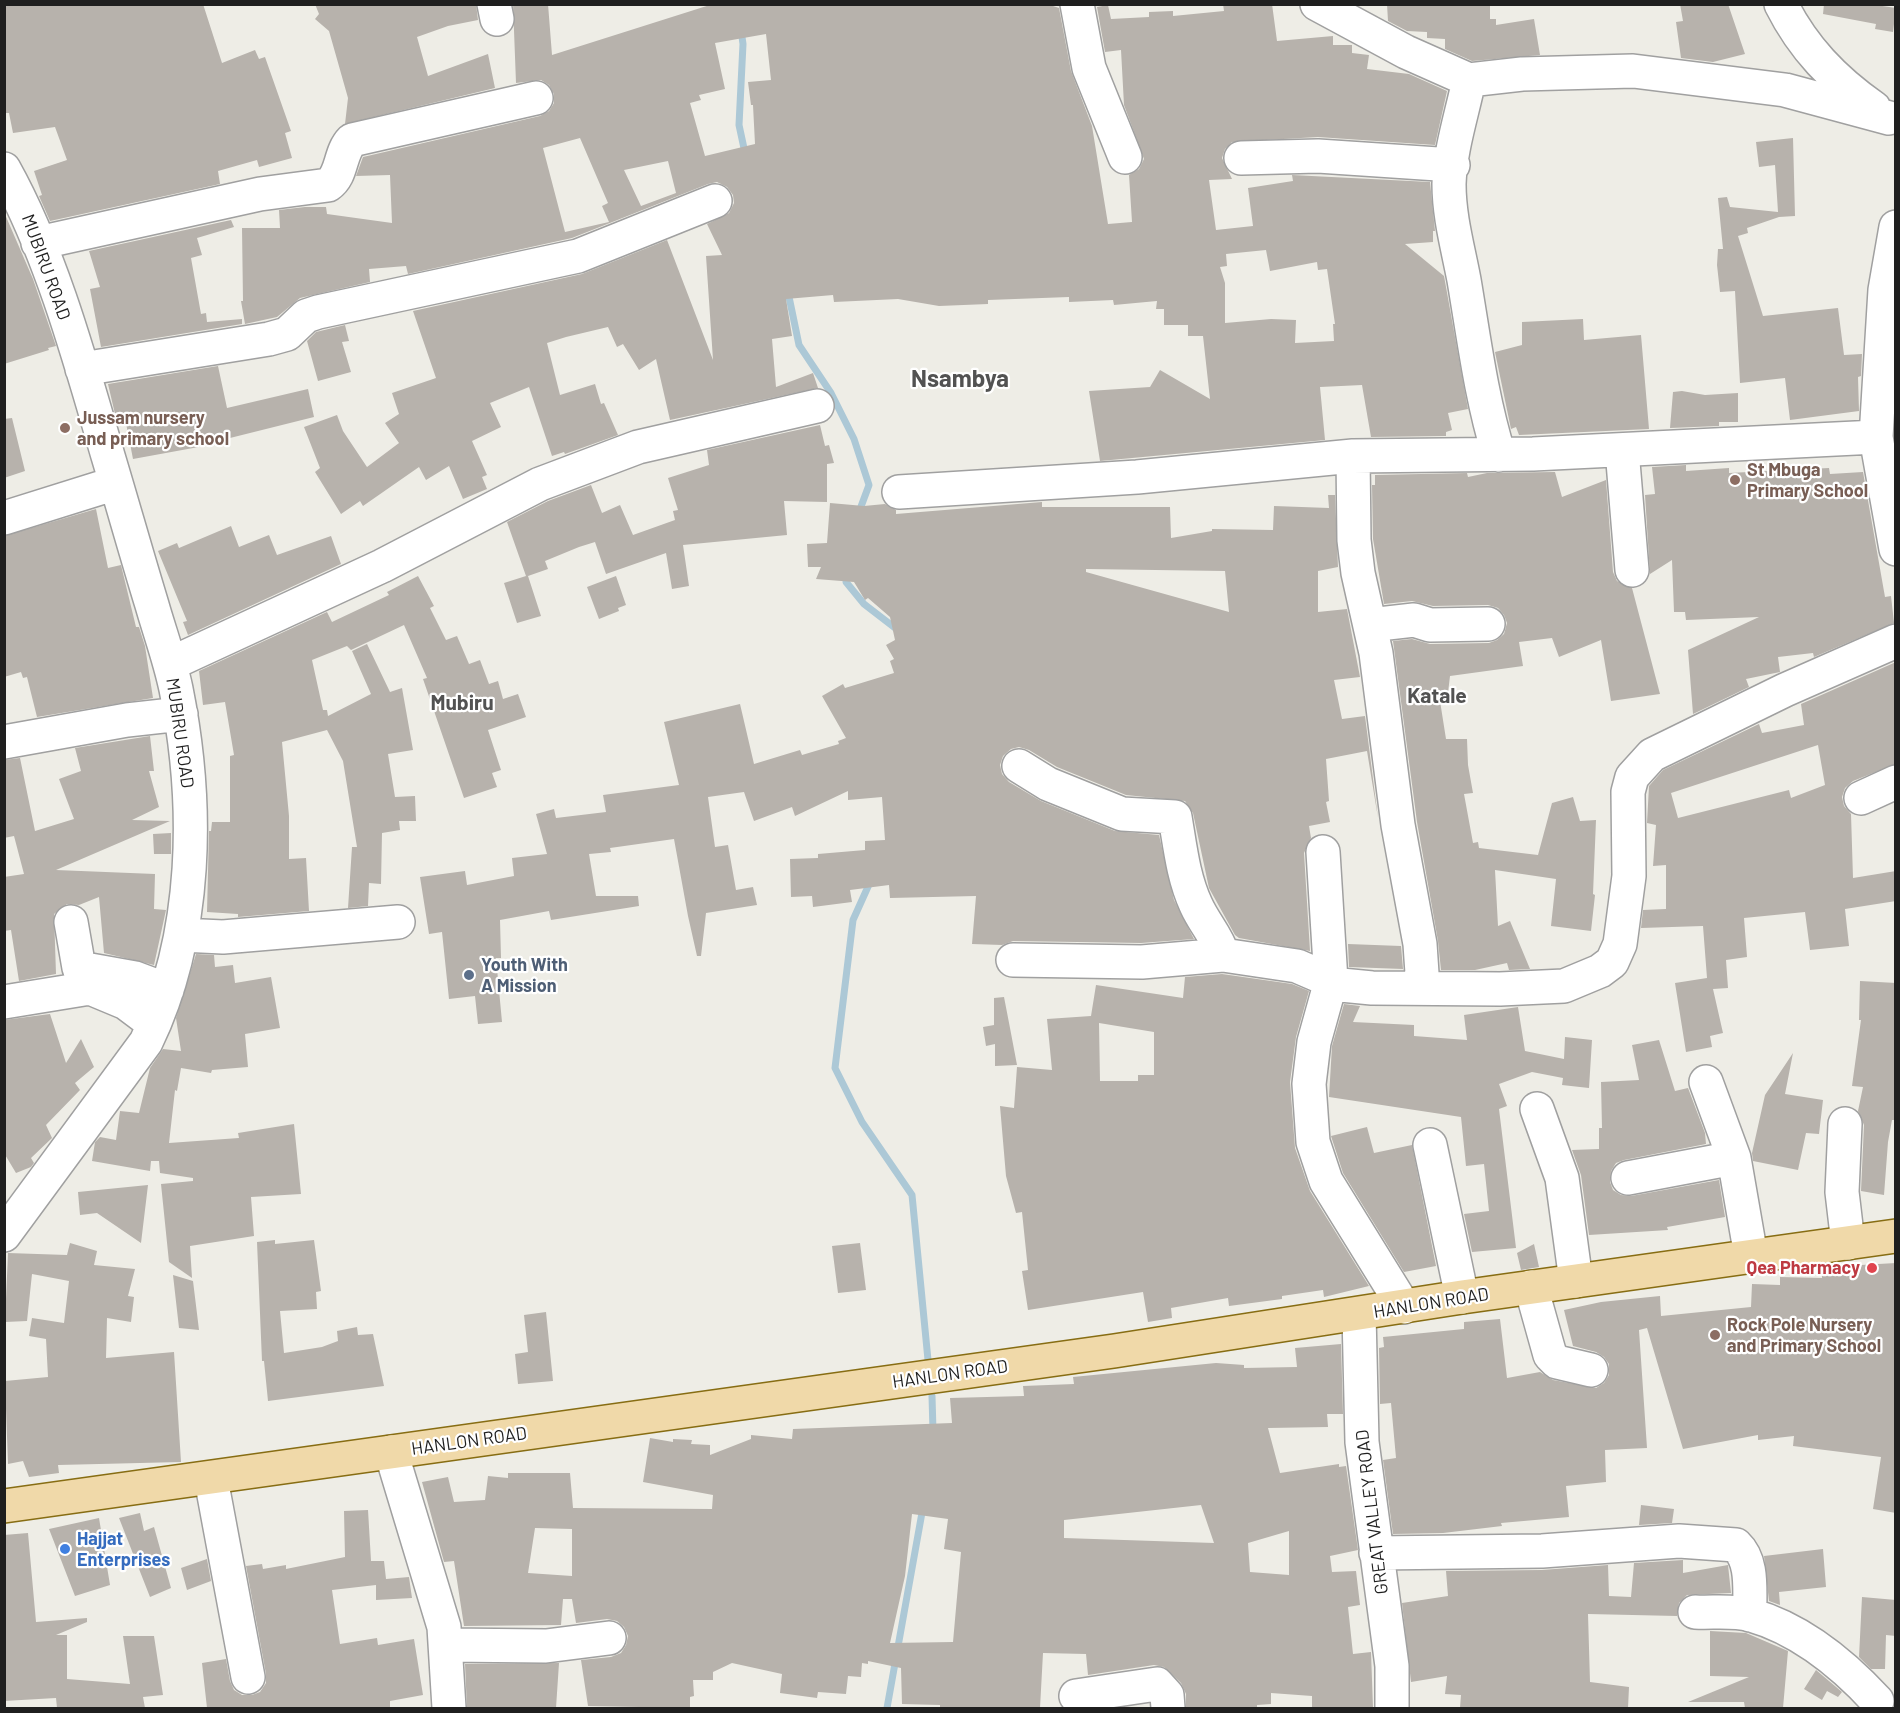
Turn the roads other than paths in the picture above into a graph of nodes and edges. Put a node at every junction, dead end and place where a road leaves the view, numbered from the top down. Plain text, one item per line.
1 (1077, 4) edge
2 (1317, 4) edge
3 (1780, 4) edge
4 (1469, 80) junction
5 (536, 98) dead end
6 (1892, 120) edge
7 (1125, 157) dead end
8 (1241, 158) dead end
9 (1453, 165) junction
10 (9, 189) edge
11 (715, 201) dead end
12 (38, 243) junction
13 (1894, 247) edge
14 (82, 369) junction
15 (817, 406) dead end
16 (1876, 437) junction
17 (1622, 450) junction
18 (1499, 455) junction
19 (1353, 456) junction
20 (116, 483) junction
21 (898, 492) dead end
22 (4, 518) edge
23 (1896, 549) edge
24 (1632, 570) dead end
25 (1488, 624) dead end
26 (1370, 625) junction
27 (1896, 641) edge
28 (170, 663) junction
29 (181, 714) junction
30 (4, 742) edge
31 (1020, 766) dead end
32 (1896, 783) edge
33 (1861, 798) dead end
34 (1323, 852) dead end
35 (71, 922) dead end
36 (398, 922) dead end
37 (181, 935) junction
38 (1223, 955) junction
39 (1013, 960) dead end
40 (1331, 981) junction
41 (1423, 988) junction
42 (167, 990) junction
43 (4, 1002) edge
44 (154, 1024) junction
45 (1707, 1082) dead end
46 (1537, 1109) dead end
47 (1845, 1124) dead end
48 (1430, 1145) dead end
49 (1734, 1158) junction
50 (1628, 1178) dead end
51 (4, 1235) edge
52 (1896, 1236) edge
53 (1848, 1243) junction
54 (1751, 1256) junction
55 (1576, 1281) junction
56 (1531, 1287) junction
57 (1462, 1297) junction
58 (1404, 1306) junction
59 (1359, 1314) junction
60 (1591, 1370) dead end
61 (392, 1452) junction
62 (211, 1479) junction
63 (4, 1506) edge
64 (1376, 1553) junction
65 (1695, 1612) dead end
66 (1750, 1614) junction
67 (609, 1638) dead end
68 (446, 1645) junction
69 (248, 1677) dead end
70 (1076, 1696) dead end
71 (1874, 1702) edge
72 (449, 1708) edge
73 (1168, 1708) edge
74 (1392, 1708) edge

1 - 7 street
2 - 4 street
3 - 6 street
4 - 6 street
4 - 9 street
5 - 12 street
8 - 9 street
9 - 18 street
10 - 12 street, MUBIRU ROAD
11 - 14 street
12 - 14 street, MUBIRU ROAD
13 - 16 street
14 - 20 street, MUBIRU ROAD
15 - 28 street
16 - 17 street
16 - 23 street
17 - 18 street
17 - 24 street
18 - 19 street
19 - 21 street
19 - 26 street
20 - 22 street
20 - 28 street, MUBIRU ROAD
25 - 26 street
26 - 41 street
27 - 41 street
28 - 29 street, MUBIRU ROAD
29 - 30 street
29 - 37 street, MUBIRU ROAD
31 - 38 street
32 - 33 street
34 - 40 street
35 - 42 street
36 - 37 street
37 - 42 street, MUBIRU ROAD
38 - 39 street
38 - 40 street
40 - 41 street
40 - 58 street
42 - 44 street, MUBIRU ROAD
43 - 44 street
44 - 51 street, MUBIRU ROAD
45 - 49 street
46 - 55 street
47 - 53 street
48 - 57 street
49 - 50 street
49 - 54 street
52 - 53 main road, HANLON ROAD
53 - 54 main road, HANLON ROAD
54 - 55 main road, HANLON ROAD
55 - 56 main road, HANLON ROAD
56 - 57 main road, HANLON ROAD
56 - 60 street
57 - 58 main road, HANLON ROAD
58 - 59 main road, HANLON ROAD
59 - 61 main road, HANLON ROAD
59 - 64 street, GREAT VALLEY ROAD
61 - 62 main road, HANLON ROAD
61 - 68 street
62 - 63 main road, HANLON ROAD
62 - 69 street
64 - 66 street
64 - 74 street, GREAT VALLEY ROAD
65 - 66 street
66 - 71 street
67 - 68 street
68 - 72 street
70 - 73 street

